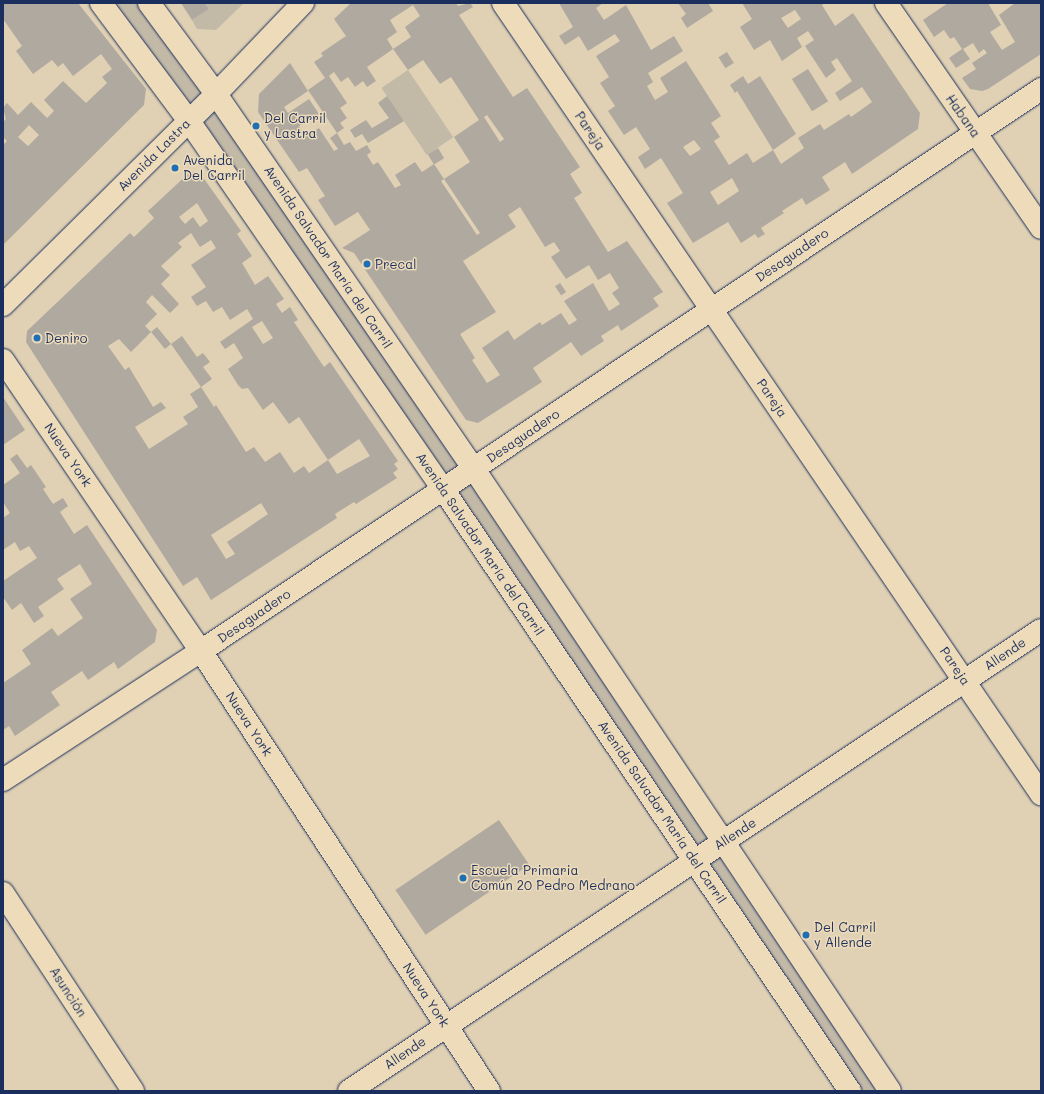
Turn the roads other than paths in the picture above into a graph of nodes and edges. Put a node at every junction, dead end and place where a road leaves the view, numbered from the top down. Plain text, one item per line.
1 (101, 3) edge
2 (149, 3) edge
3 (303, 3) edge
4 (503, 3) edge
5 (886, 3) edge
6 (1041, 89) edge
7 (216, 94) junction
8 (189, 121) junction
9 (975, 132) junction
10 (1041, 228) edge
11 (3, 305) edge
12 (711, 309) junction
13 (3, 360) edge
14 (474, 469) junction
15 (443, 488) junction
16 (1041, 630) edge
17 (202, 651) junction
18 (965, 681) junction
19 (3, 780) edge
20 (1041, 794) edge
21 (725, 841) junction
22 (695, 860) junction
23 (3, 893) edge
24 (446, 1026) junction
25 (133, 1091) edge
26 (349, 1091) edge
27 (489, 1091) edge
28 (850, 1091) edge
29 (890, 1091) edge

1 - 8 street, Avenida Salvador María del Carril
2 - 7 street, Avenida Salvador María del Carril
3 - 7 street, Avenida Lastra
4 - 12 street, Pareja
5 - 9 street, Habana
6 - 9 street, Desaguadero
7 - 8 street, Avenida Lastra
7 - 14 street, Avenida Salvador María del Carril
8 - 11 street, Avenida Lastra
8 - 15 street, Avenida Salvador María del Carril
9 - 10 street, Habana
9 - 12 street, Desaguadero
12 - 14 street, Desaguadero
12 - 18 street, Pareja
13 - 17 street, Nueva York
14 - 15 street, Desaguadero
14 - 21 street, Avenida Salvador María del Carril
15 - 17 street, Desaguadero
15 - 22 street, Avenida Salvador María del Carril
16 - 18 street, Allende
17 - 19 street, Desaguadero
17 - 24 street, Nueva York
18 - 20 street, Pareja
18 - 21 street, Allende
21 - 22 street, Allende
21 - 29 street, Avenida Salvador María del Carril
22 - 24 street, Allende
22 - 28 street, Avenida Salvador María del Carril
23 - 25 street, Asunción
24 - 26 street, Allende
24 - 27 street, Nueva York

